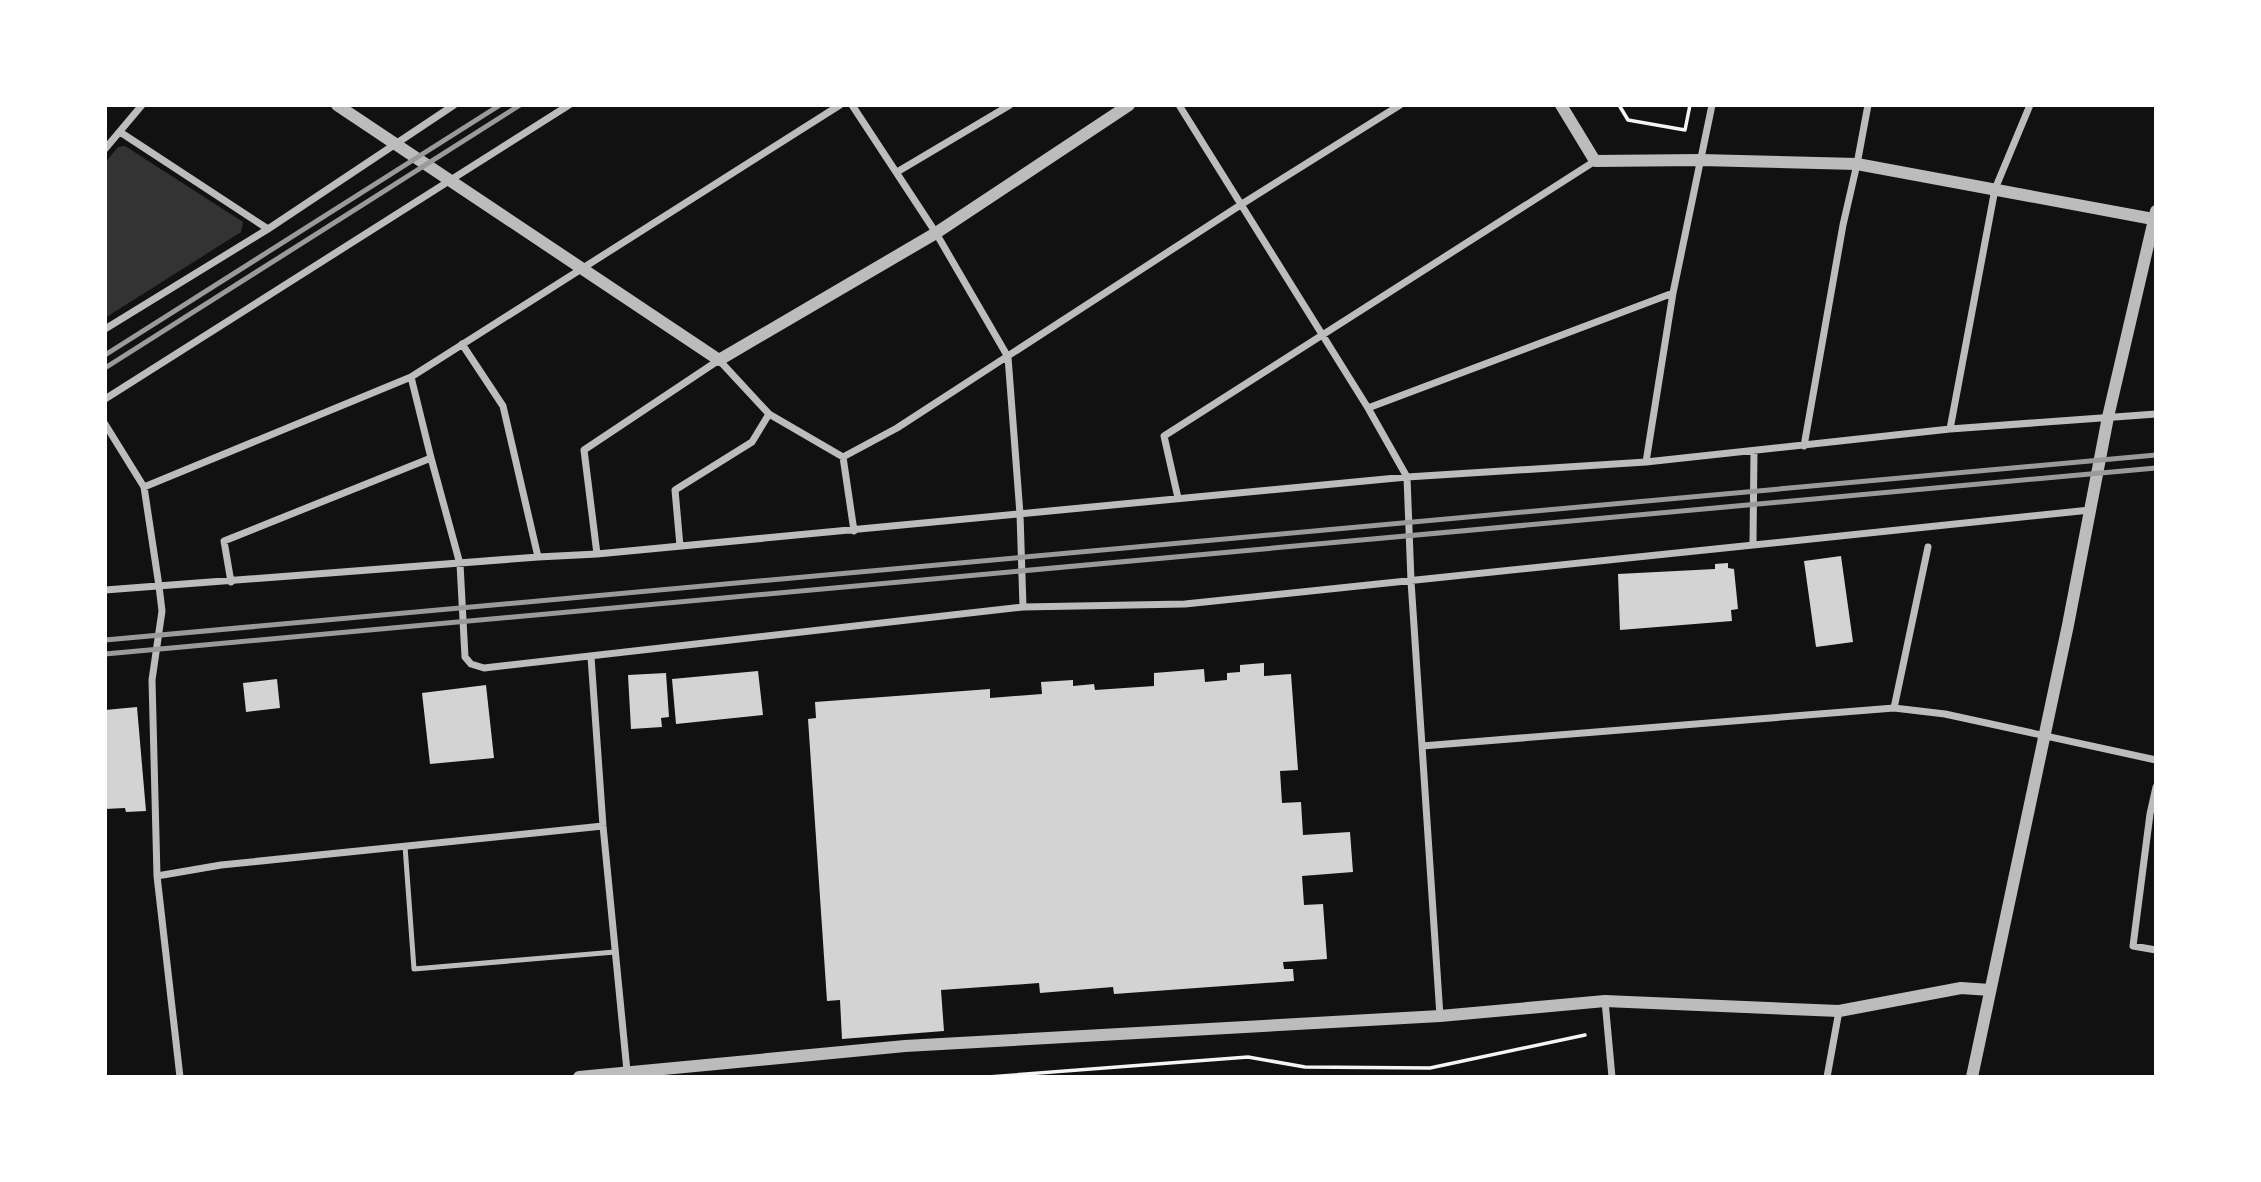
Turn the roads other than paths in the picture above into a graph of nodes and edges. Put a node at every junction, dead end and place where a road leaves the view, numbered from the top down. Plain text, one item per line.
1 (142, 105) edge
2 (337, 105) edge
3 (454, 105) edge
4 (569, 105) edge
5 (840, 105) edge
6 (852, 105) edge
7 (1010, 105) edge
8 (1129, 105) edge
9 (1179, 105) edge
10 (1400, 105) edge
11 (1561, 105) edge
12 (1712, 105) edge
13 (1868, 105) edge
14 (2030, 105) edge
15 (120, 132) junction
16 (394, 144) junction
17 (105, 149) edge
18 (1701, 160) junction
19 (1595, 161) junction
20 (1857, 164) junction
21 (897, 172) junction
22 (447, 180) junction
23 (1995, 189) junction
24 (1242, 204) junction
25 (2154, 215) edge
26 (268, 229) junction
27 (936, 233) junction
28 (581, 269) junction
29 (1673, 293) junction
30 (105, 329) edge
31 (1322, 334) junction
32 (462, 344) junction
33 (1008, 357) junction
34 (719, 360) junction
35 (411, 377) junction
36 (105, 399) edge
37 (1368, 408) junction
38 (769, 414) junction
39 (2156, 414) edge
40 (2108, 416) junction
41 (105, 424) edge
42 (1950, 429) junction
43 (1804, 446) junction
44 (1754, 452) junction
45 (844, 457) junction
46 (431, 458) junction
47 (1646, 462) junction
48 (1407, 477) junction
49 (144, 488) junction
50 (1178, 498) junction
51 (2090, 510) junction
52 (1020, 514) junction
53 (854, 531) junction
54 (1753, 543) junction
55 (680, 546) junction
56 (1928, 547) dead end
57 (597, 554) junction
58 (538, 557) junction
59 (460, 564) junction
60 (1411, 581) junction
61 (231, 582) junction
62 (159, 586) junction
63 (105, 590) edge
64 (1023, 607) junction
65 (591, 657) junction
66 (1894, 708) junction
67 (2045, 734) junction
68 (1422, 746) junction
69 (2156, 760) edge
70 (2156, 787) edge
71 (603, 825) junction
72 (405, 845) junction
73 (157, 876) junction
74 (2156, 950) edge
75 (615, 952) junction
76 (1990, 990) junction
77 (1605, 1001) junction
78 (1839, 1012) junction
79 (1440, 1016) junction
80 (627, 1071) junction
81 (180, 1077) edge
82 (579, 1077) edge
83 (1612, 1077) edge
84 (1827, 1077) edge
85 (1972, 1077) edge

1 - 15 street
2 - 16 street
3 - 16 street
4 - 22 street
5 - 28 street
6 - 21 street
7 - 21 street
8 - 27 street
9 - 24 street
10 - 24 street
11 - 19 street
12 - 18 street
13 - 20 street
14 - 23 street
15 - 17 street
15 - 26 street
16 - 22 street
16 - 26 street
18 - 19 street
18 - 20 street
18 - 29 street
19 - 31 street
20 - 23 street
20 - 43 street
21 - 27 street
22 - 28 street
22 - 36 street
23 - 25 street
23 - 42 street
24 - 31 street
24 - 33 street
25 - 40 street
26 - 30 street
27 - 33 street
27 - 34 street
28 - 32 street
28 - 34 street
29 - 37 street
29 - 47 street
31 - 37 street
31 - 50 street
32 - 35 street
32 - 58 street
33 - 45 street
33 - 52 street
34 - 38 street
34 - 57 street
35 - 46 street
35 - 49 street
37 - 48 street
38 - 45 street
38 - 55 street
39 - 40 street
40 - 42 street
40 - 51 street
41 - 49 street
42 - 43 street
43 - 44 street
44 - 47 street
44 - 54 street
45 - 53 street
46 - 59 street
46 - 61 street
47 - 48 street
48 - 50 street
48 - 60 street
49 - 62 street
50 - 52 street
51 - 54 street
51 - 67 street
52 - 53 street
52 - 64 street
53 - 55 street
54 - 60 street
55 - 57 street
56 - 66 street
57 - 58 street
58 - 59 street
59 - 61 street
59 - 65 street
60 - 64 street
60 - 68 street
61 - 62 street
62 - 63 street
62 - 73 street
64 - 65 street
65 - 71 street
66 - 67 street
66 - 68 street
67 - 69 street
67 - 76 street
68 - 79 street
70 - 74 street
71 - 72 street
71 - 75 street
72 - 73 street
72 - 75 lane
73 - 81 street
75 - 80 street
76 - 78 street
76 - 85 street
77 - 78 street
77 - 79 street
77 - 83 street
78 - 84 street
79 - 80 street
80 - 82 street

